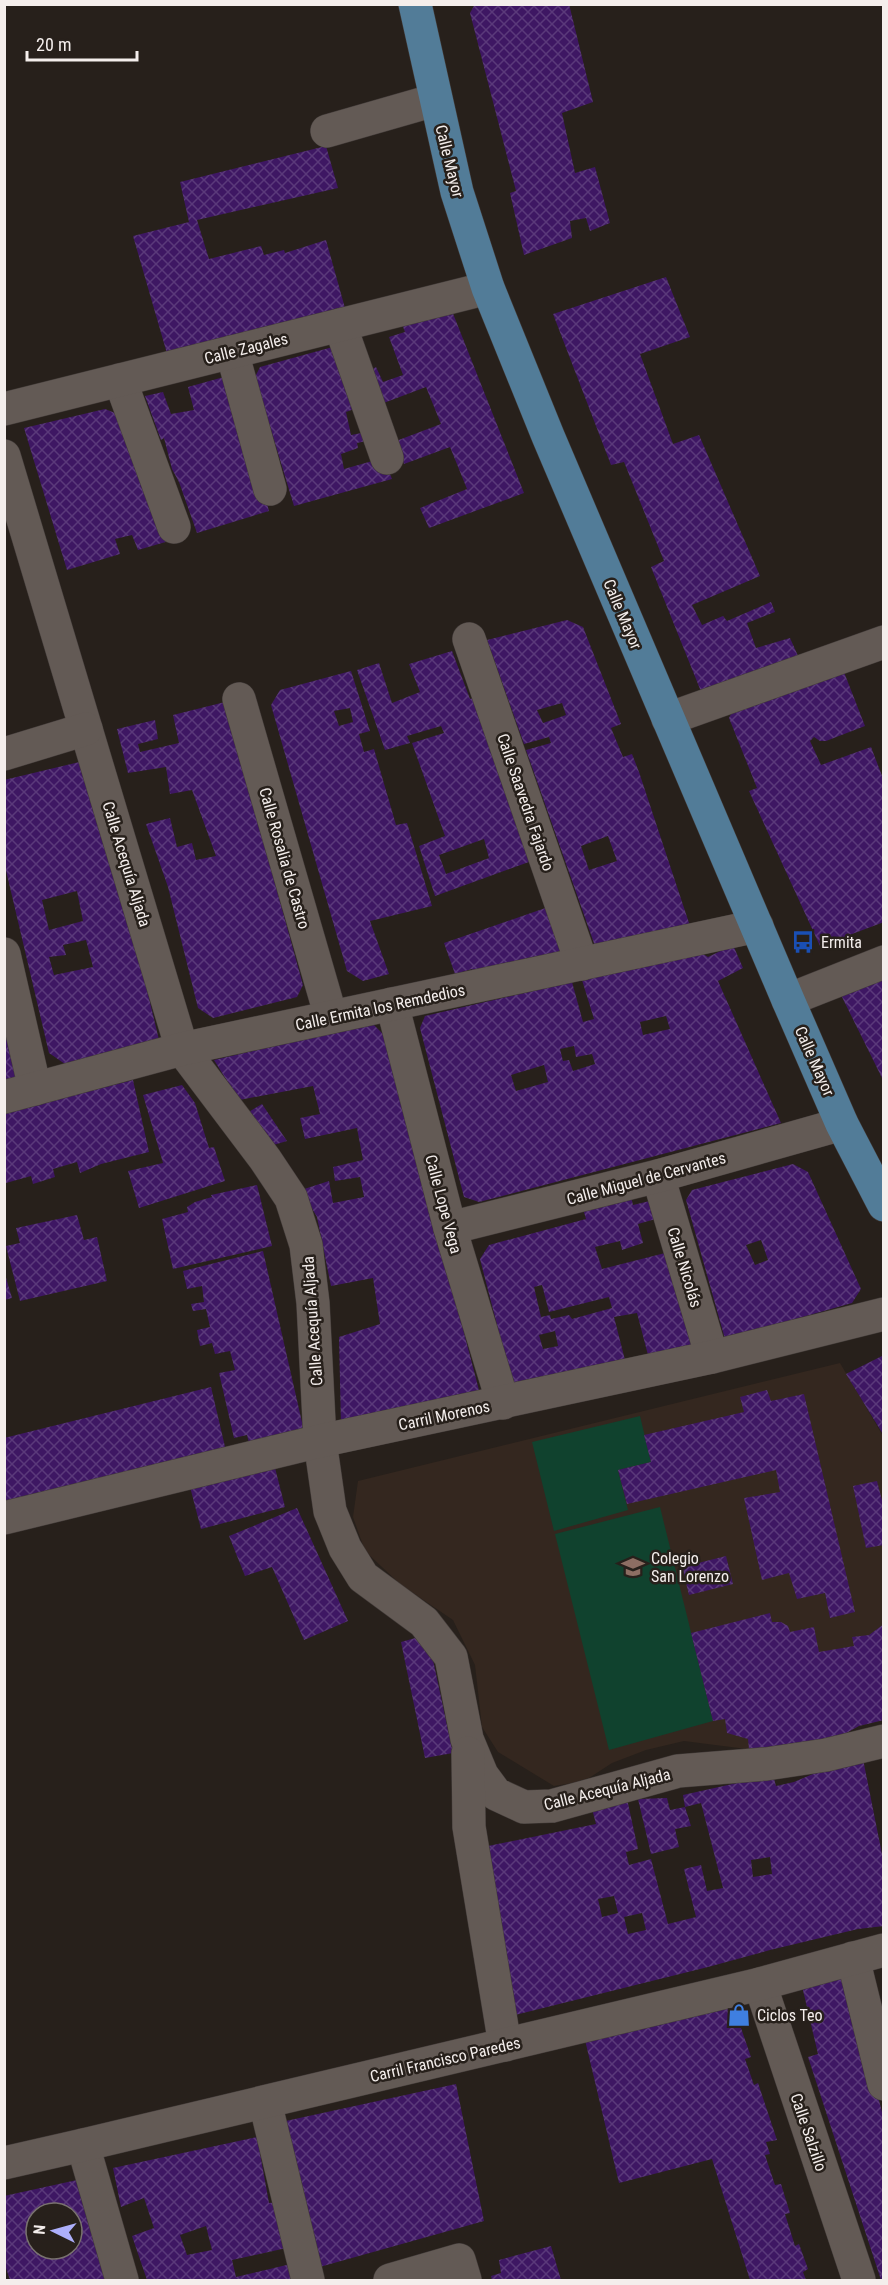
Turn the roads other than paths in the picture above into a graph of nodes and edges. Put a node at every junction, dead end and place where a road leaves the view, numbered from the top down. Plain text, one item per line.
1 (415, 4) edge
2 (435, 100) junction
3 (327, 131) dead end
4 (488, 288) junction
5 (340, 325) junction
6 (232, 352) junction
7 (120, 380) junction
8 (4, 409) edge
9 (4, 456) edge
10 (387, 458) dead end
11 (270, 489) dead end
12 (174, 527) dead end
13 (469, 639) dead end
14 (884, 642) edge
15 (239, 699) dead end
16 (668, 719) junction
17 (87, 729) junction
18 (4, 754) edge
19 (757, 926) junction
20 (4, 954) edge
21 (884, 962) edge
22 (582, 964) junction
23 (788, 1000) junction
24 (392, 1004) junction
25 (331, 1017) junction
26 (182, 1049) junction
27 (35, 1089) junction
28 (4, 1097) edge
29 (842, 1124) junction
30 (658, 1176) junction
31 (884, 1205) edge
32 (450, 1228) junction
33 (884, 1314) edge
34 (712, 1357) junction
35 (503, 1402) junction
36 (320, 1441) junction
37 (4, 1518) edge
38 (467, 1739) junction
39 (884, 1740) edge
40 (868, 1954) edge
41 (759, 1984) junction
42 (505, 2044) junction
43 (884, 2084) edge
44 (264, 2102) junction
45 (83, 2145) junction
46 (4, 2163) edge
47 (462, 2270) edge
48 (122, 2280) edge
49 (308, 2280) edge
50 (390, 2280) edge
51 (859, 2280) edge

1 - 2 main road, Calle Mayor
2 - 3 street
2 - 4 main road, Calle Mayor
4 - 5 street, Calle Zagales
4 - 16 main road, Calle Mayor
5 - 6 street, Calle Zagales
5 - 10 street
6 - 7 street, Calle Zagales
6 - 11 street
7 - 8 street, Calle Zagales
7 - 12 street
9 - 17 street, Calle Acequía Aljada
13 - 22 street, Calle Saavedra Fajardo
14 - 16 street
15 - 25 street, Calle Rosalia de Castro
16 - 19 main road, Calle Mayor
17 - 18 street
17 - 26 street, Calle Acequía Aljada
19 - 22 street, Calle Ermita los Remdedios
19 - 23 main road, Calle Mayor
20 - 27 street
21 - 23 street
22 - 24 street, Calle Ermita los Remdedios
23 - 29 main road, Calle Mayor
24 - 25 street, Calle Ermita los Remdedios
24 - 32 street, Calle Lope Vega
25 - 26 street, Calle Ermita los Remdedios
26 - 27 street, Calle Ermita los Remdedios
26 - 36 street, Calle Acequía Aljada
27 - 28 street, Calle Ermita los Remdedios
29 - 30 street, Calle Miguel de Cervantes
29 - 31 main road, Calle Mayor
30 - 32 street, Calle Miguel de Cervantes
30 - 34 street, Calle Nicolás
32 - 35 street, Calle Lope Vega
33 - 34 street, Carril Morenos
34 - 35 street, Carril Morenos
35 - 36 street, Carril Morenos
36 - 37 street, Carril Morenos
36 - 38 street, Calle Acequía Aljada
38 - 39 street, Calle Acequía Aljada
38 - 42 street
40 - 41 street, Carril Francisco Paredes
40 - 43 street
41 - 42 street, Carril Francisco Paredes
41 - 51 street, Calle Salzillo
42 - 44 street, Carril Francisco Paredes
44 - 45 street, Carril Francisco Paredes
44 - 49 street
45 - 46 street, Carril Francisco Paredes
45 - 48 street
47 - 50 street

